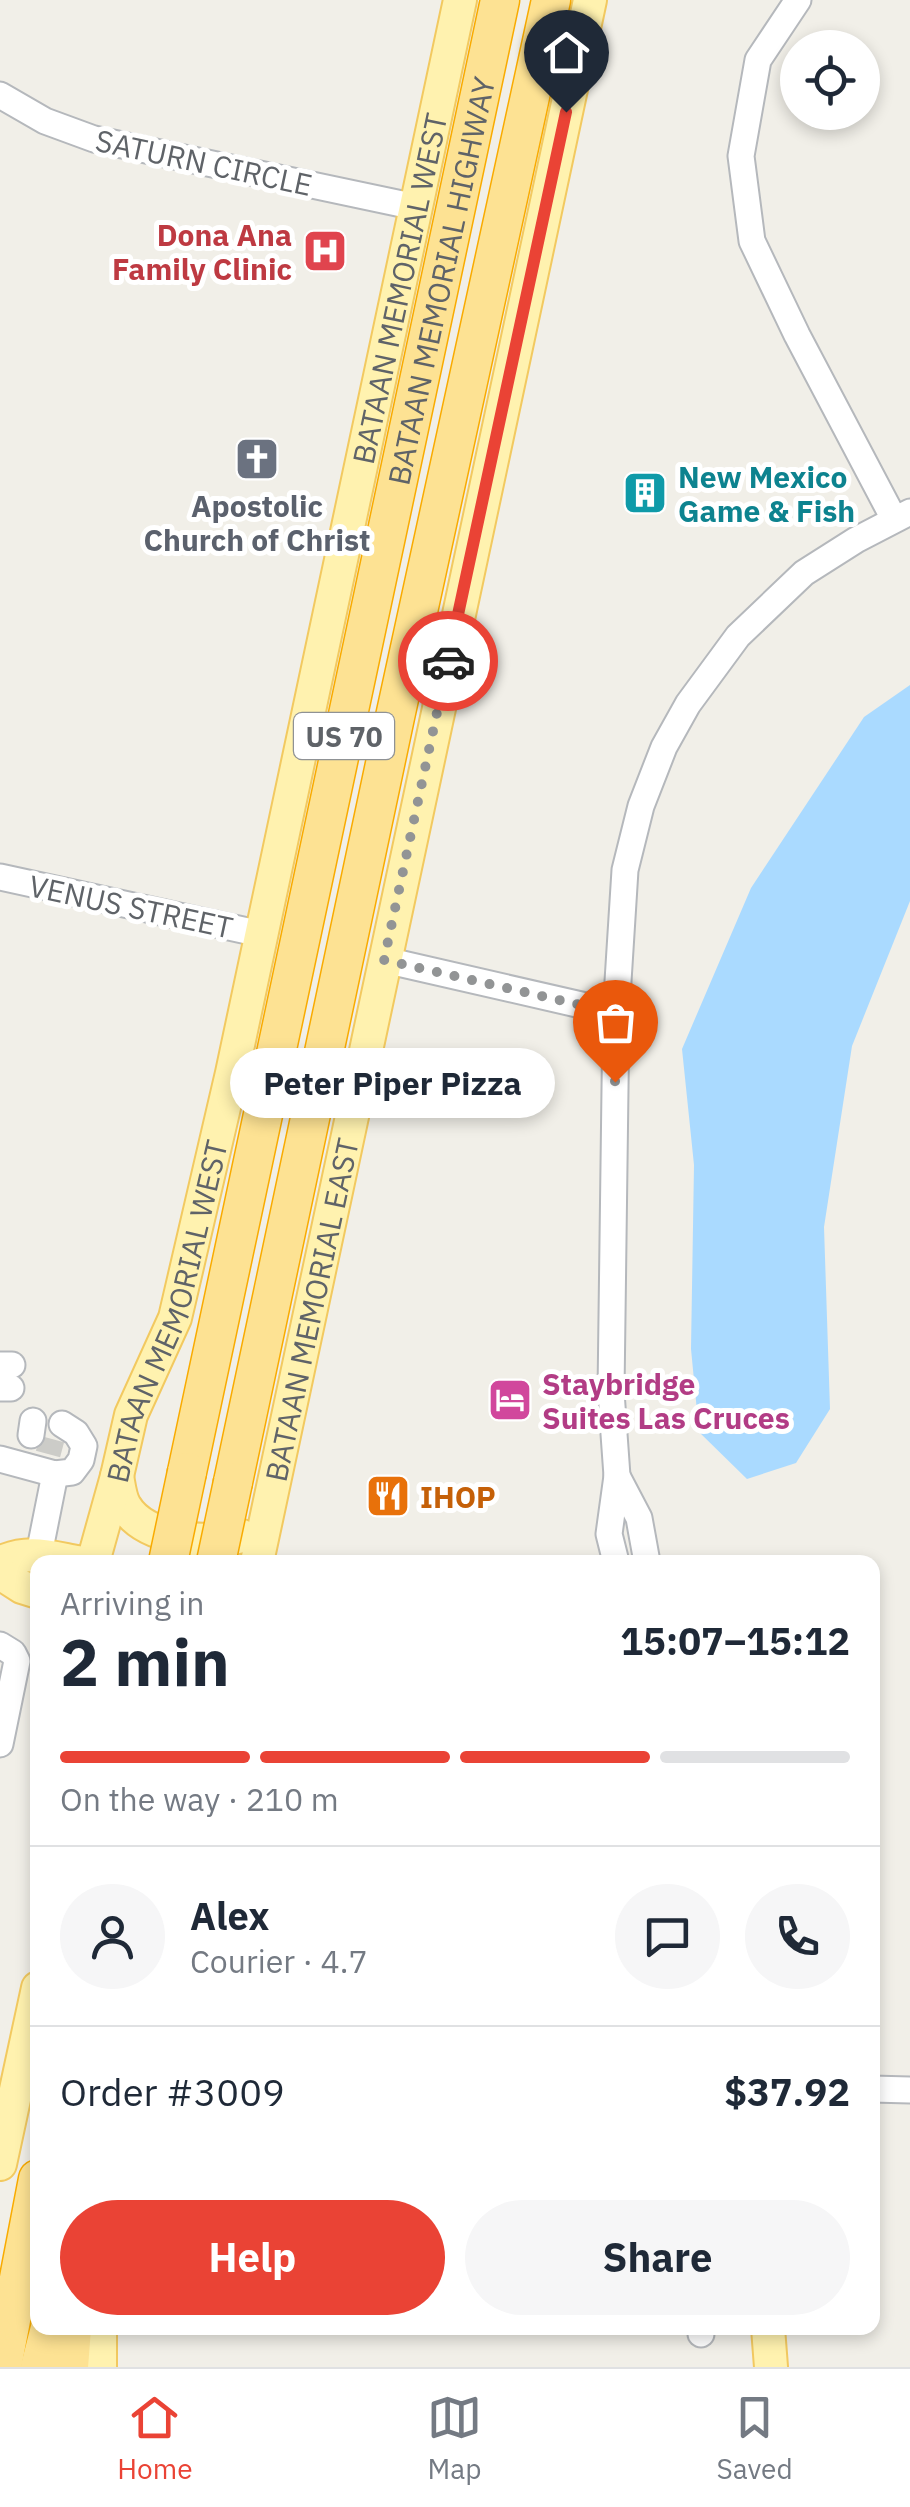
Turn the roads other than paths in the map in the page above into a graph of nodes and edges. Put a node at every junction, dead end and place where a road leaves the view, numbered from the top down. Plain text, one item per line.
1 (460, 0) edge
2 (484, 0) edge
3 (500, 0) edge
4 (551, 0) edge
5 (590, 0) edge
6 (798, 0) edge
7 (0, 95) edge
8 (478, 105) junction
9 (416, 207) junction
10 (902, 516) edge
11 (0, 877) edge
12 (261, 934) junction
13 (384, 960) junction
14 (616, 1013) junction
15 (0, 1459) edge
16 (117, 1476) junction
17 (617, 1476) junction
18 (265, 1517) junction
19 (39, 1554) junction
20 (44, 1555) edge
21 (95, 1555) edge
22 (169, 1555) edge
23 (218, 1555) edge
24 (257, 1555) edge
25 (614, 1555) edge
26 (646, 1555) edge
27 (0, 1563) edge
28 (0, 1573) edge
29 (30, 1590) edge
30 (0, 1646) edge
31 (0, 1744) edge
32 (30, 2025) edge
33 (880, 2088) edge
34 (910, 2090) edge
35 (0, 2164) edge
36 (30, 2220) edge
37 (48, 2335) edge
38 (71, 2335) edge
39 (100, 2335) edge
40 (769, 2335) edge
41 (2, 2364) edge
42 (40, 2367) edge
43 (69, 2367) edge
44 (100, 2367) edge
45 (771, 2367) edge

1 - 9 main road, BATAAN MEMORIAL WEST
2 - 8 highway
3 - 8 highway, BATAAN MEMORIAL HIGHWAY / US 70
4 - 23 highway, BATAAN MEMORIAL HIGHWAY / US 70, bridge
5 - 13 main road, BATAAN MEMORIAL EAST
6 - 10 street
7 - 9 street, SATURN CIRCLE
8 - 22 highway, BATAAN MEMORIAL HIGHWAY / US 70, bridge
9 - 12 main road, BATAAN MEMORIAL WEST
10 - 14 street
11 - 12 street, VENUS STREET
12 - 16 main road, BATAAN MEMORIAL WEST
13 - 14 street
13 - 18 main road, BATAAN MEMORIAL EAST
14 - 17 street
15 - 19 street
16 - 18 main road
16 - 21 main road, BATAAN MEMORIAL WEST
17 - 25 street
17 - 26 street
18 - 24 main road, BATAAN MEMORIAL EAST
19 - 20 main road
19 - 27 main road
28 - 29 main road
30 - 31 street
32 - 35 main road
33 - 34 street
36 - 41 highway
37 - 42 highway
38 - 43 highway
39 - 44 main road
40 - 45 main road

